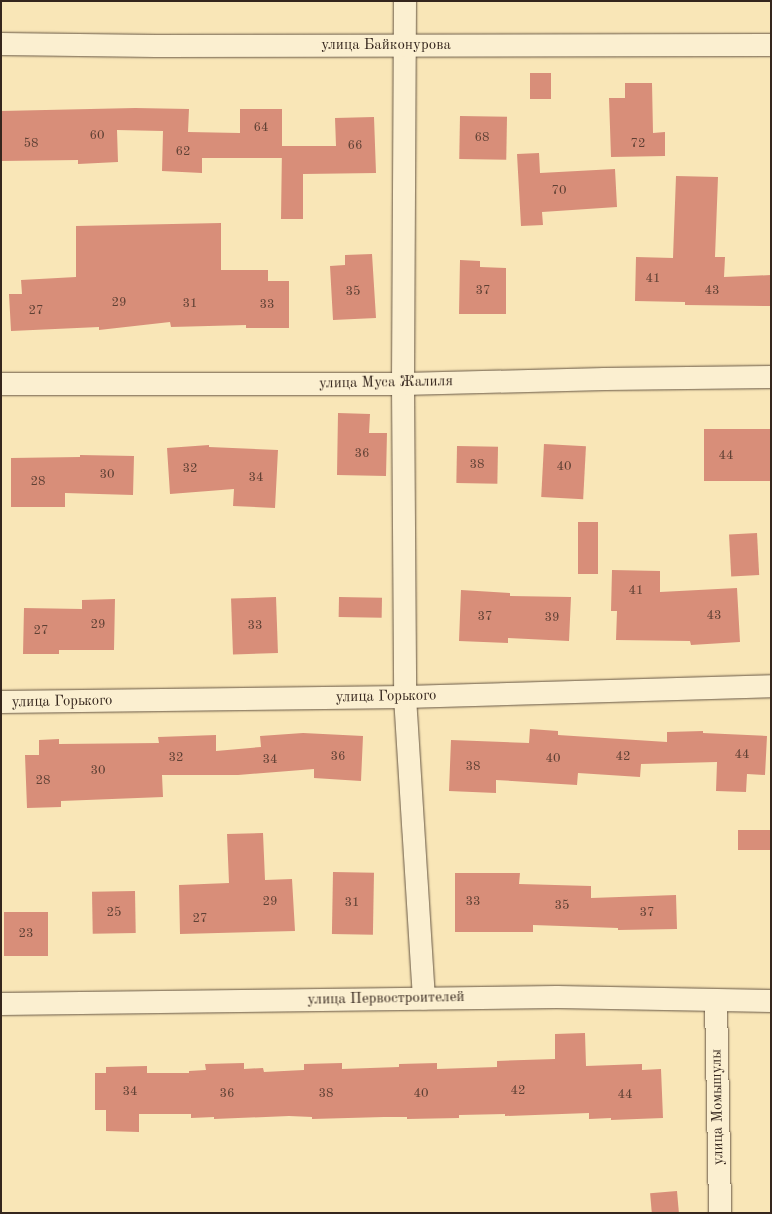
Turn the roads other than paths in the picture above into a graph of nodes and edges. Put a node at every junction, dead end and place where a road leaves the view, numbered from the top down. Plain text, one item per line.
1 (405, 1) edge
2 (1, 44) edge
3 (771, 45) edge
4 (405, 46) junction
5 (771, 378) edge
6 (1, 384) edge
7 (403, 384) junction
8 (771, 686) edge
9 (404, 697) junction
10 (1, 702) edge
11 (424, 998) junction
12 (716, 1001) junction
13 (771, 1002) edge
14 (1, 1004) edge
15 (720, 1213) edge

1 - 4 street
2 - 4 street, улица Байконурова
3 - 4 street, улица Байконурова
4 - 7 street
5 - 7 street, улица Муса Жалиля
6 - 7 street, улица Муса Жалиля
7 - 9 street
8 - 9 street, улица Горького
9 - 10 street, улица Горького
9 - 11 street
11 - 12 street, улица Первостроителей
11 - 14 street, улица Первостроителей
12 - 13 street, улица Первостроителей
12 - 15 street, улица Момышулы

